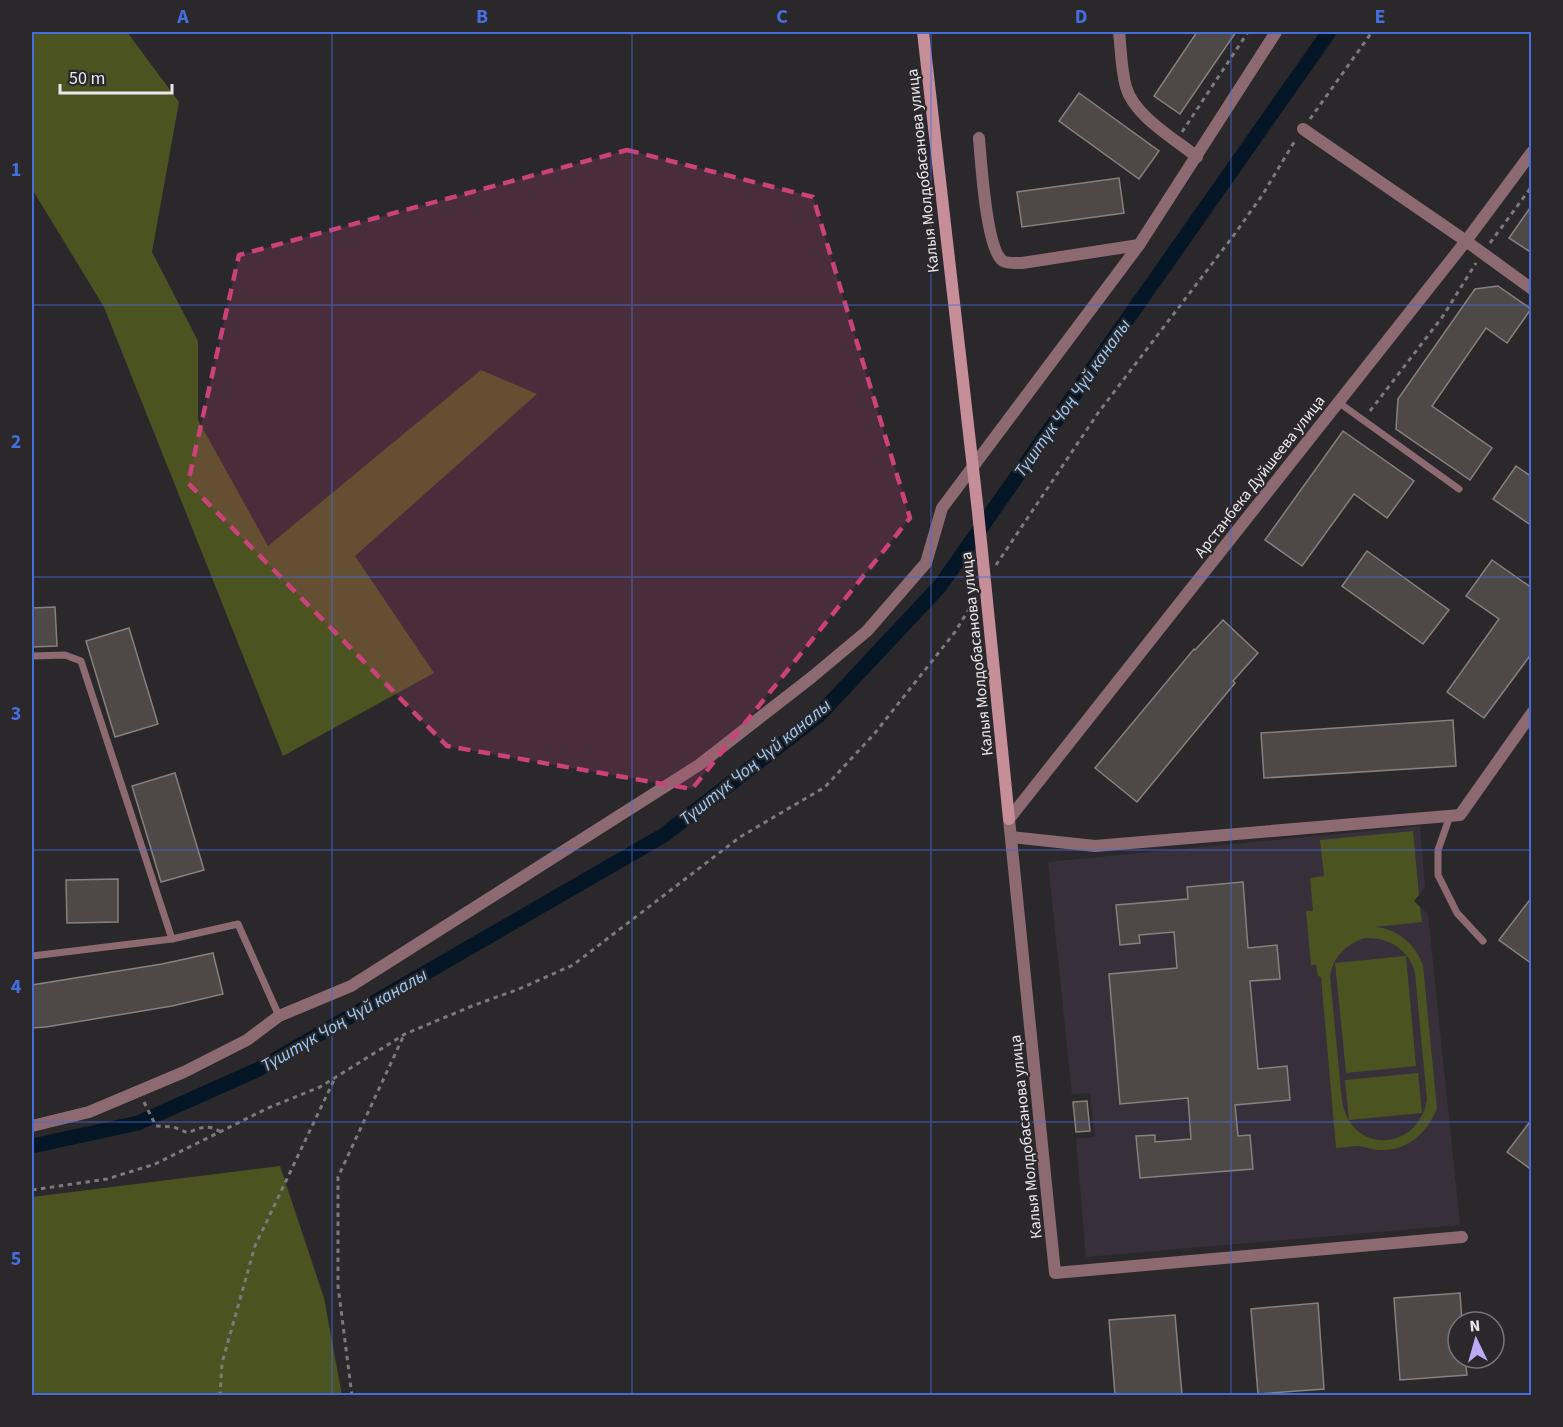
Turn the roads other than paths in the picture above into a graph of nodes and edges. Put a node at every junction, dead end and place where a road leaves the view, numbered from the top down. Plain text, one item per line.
1 (923, 32) edge
2 (1119, 32) edge
3 (1275, 32) edge
4 (1303, 129) dead end
5 (979, 138) dead end
6 (1532, 152) edge
7 (1197, 157) junction
8 (1466, 241) junction
9 (1140, 245) junction
10 (1532, 289) edge
11 (1338, 402) junction
12 (972, 470) junction
13 (1459, 489) dead end
14 (32, 656) edge
15 (1532, 713) edge
16 (1450, 816) junction
17 (1009, 819) junction
18 (1011, 837) junction
19 (172, 939) junction
20 (1483, 942) dead end
21 (32, 956) edge
22 (279, 1016) junction
23 (32, 1126) edge
24 (1462, 1237) dead end

1 - 12 street, Калыя Молдобасанова улица
2 - 7 street
3 - 7 street
4 - 8 street
5 - 9 street
6 - 8 street, Арстанбека Дуйшеева улица
7 - 9 street
8 - 10 street
8 - 11 street, Арстанбека Дуйшеева улица
9 - 12 street
11 - 13 lane
11 - 17 street, Арстанбека Дуйшеева улица
12 - 17 street, Калыя Молдобасанова улица
12 - 22 street
14 - 19 lane
15 - 16 street
16 - 18 street
16 - 20 lane
17 - 18 street, Калыя Молдобасанова улица
18 - 24 street, Калыя Молдобасанова улица
19 - 21 lane
19 - 22 lane
22 - 23 street

